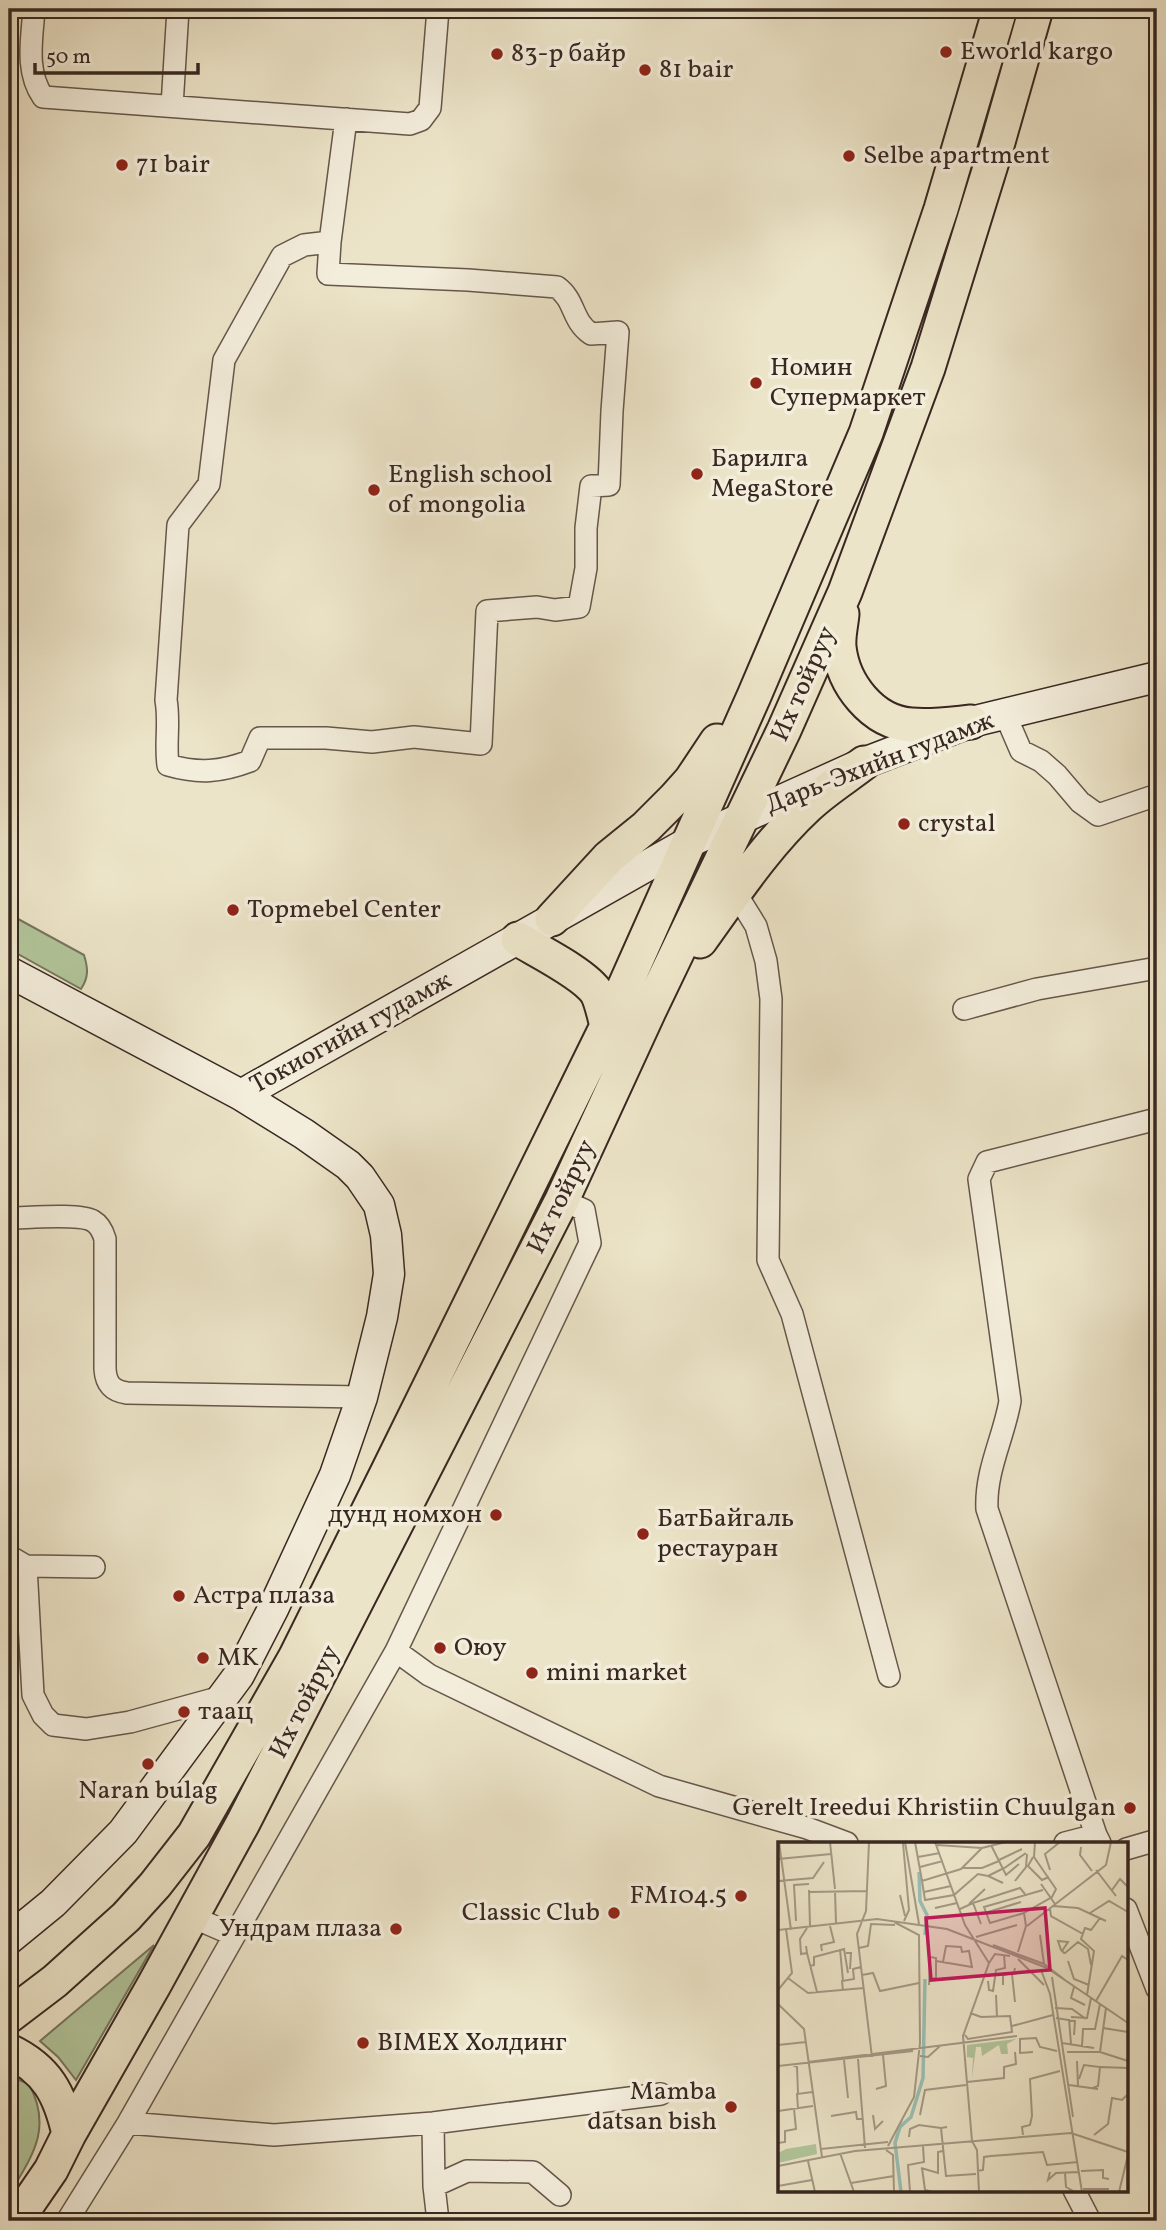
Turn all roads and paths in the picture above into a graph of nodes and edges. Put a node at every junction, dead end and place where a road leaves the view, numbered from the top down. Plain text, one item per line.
1 (34, 9) edge
2 (178, 9) edge
3 (438, 9) edge
4 (1000, 9) edge
5 (1036, 9) edge
6 (172, 106) junction
7 (346, 119) junction
8 (330, 242) junction
9 (845, 592) junction
10 (1157, 677) edge
11 (754, 696) junction
12 (1005, 714) junction
13 (971, 722) junction
14 (864, 763) junction
15 (1157, 794) edge
16 (742, 817) junction
17 (689, 842) junction
18 (735, 892) junction
19 (552, 919) junction
20 (518, 939) junction
21 (9, 972) edge
22 (1156, 974) edge
23 (964, 1009) dead end
24 (649, 1010) junction
25 (607, 1026) junction
26 (241, 1095) junction
27 (1157, 1119) edge
28 (562, 1200) junction
29 (9, 1218) edge
30 (362, 1397) junction
31 (17, 1561) edge
32 (94, 1567) dead end
33 (396, 1651) junction
34 (889, 1676) dead end
35 (225, 1696) junction
36 (1098, 1839) edge
37 (1157, 1840) edge
38 (844, 1842) edge
39 (1073, 1842) edge
40 (1128, 1848) edge
41 (1128, 1914) edge
42 (190, 1916) junction
43 (234, 1935) junction
44 (9, 1939) edge
45 (1157, 1989) edge
46 (12, 2012) edge
47 (9, 2052) edge
48 (661, 2094) dead end
49 (128, 2123) junction
50 (433, 2123) junction
51 (69, 2134) junction
52 (434, 2186) junction
53 (1075, 2192) edge
54 (560, 2194) dead end
55 (16, 2221) edge
56 (67, 2221) edge
57 (438, 2221) edge
58 (1090, 2221) edge

1 - 6 street
2 - 6 street
3 - 7 street
4 - 11 main road, Их тойруу
5 - 9 main road, Их тойруу
6 - 7 street
7 - 8 street
8 - 8 street
9 - 13 main road
9 - 16 main road, Их тойруу
10 - 12 main road, Дарь-Эхийн гудамж
11 - 17 main road, Их тойруу
11 - 19 main road
12 - 13 main road, Дарь-Эхийн гудамж
12 - 15 street
13 - 14 main road, Дарь-Эхийн гудамж
14 - 16 main road, Дарь-Эхийн гудамж
14 - 18 main road
16 - 17 main road, Дарь-Эхийн гудамж
16 - 24 main road, Их тойруу
17 - 19 main road, Токиогийн гудамж
17 - 25 main road, Их тойруу
18 - 24 main road
18 - 34 street
19 - 20 main road, Токиогийн гудамж
20 - 25 main road
20 - 26 main road, Токиогийн гудамж
21 - 26 main road, Токиогийн гудамж
22 - 23 street
24 - 28 main road, Их тойруу
25 - 46 main road, Их тойруу
26 - 30 main road
27 - 36 street
28 - 33 street
28 - 42 main road, Их тойруу
29 - 30 street
30 - 35 main road
31 - 32 street
31 - 35 street
33 - 38 street
33 - 43 street
35 - 44 main road
36 - 39 street
37 - 40 street
41 - 45 street
42 - 43 street
42 - 51 main road, Их тойруу
43 - 49 street
47 - 51 main road
48 - 50 street
49 - 50 street
49 - 56 street
50 - 52 street
51 - 55 main road, Их тойруу
52 - 54 street
52 - 57 street
53 - 58 street

